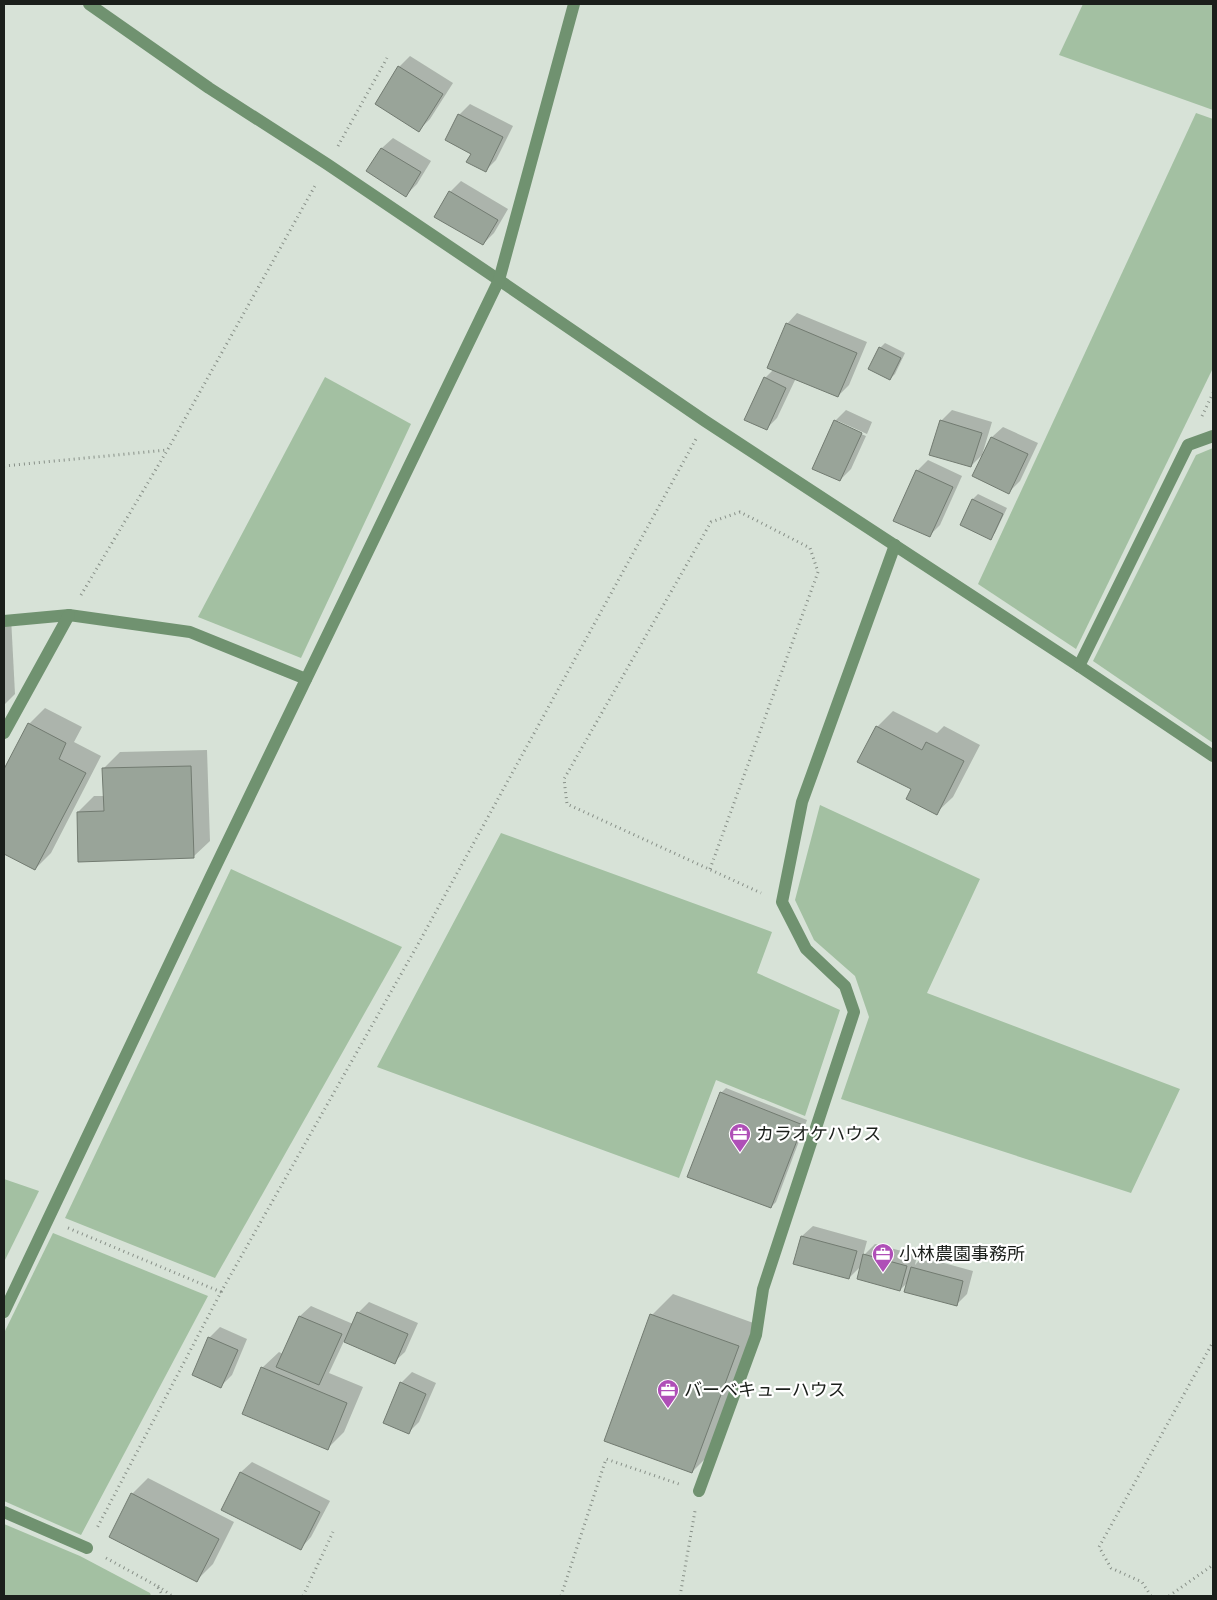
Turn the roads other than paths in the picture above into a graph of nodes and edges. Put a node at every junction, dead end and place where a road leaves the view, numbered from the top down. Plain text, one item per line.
1 (89, 4) edge
2 (574, 4) edge
3 (499, 280) junction
4 (1213, 436) edge
5 (895, 545) junction
6 (69, 615) junction
7 (4, 621) edge
8 (1079, 666) junction
9 (306, 679) junction
10 (4, 733) edge
11 (1213, 756) edge
12 (4, 1312) edge
13 (699, 1491) road end
14 (4, 1512) edge
15 (87, 1548) road end

1 - 3 street
2 - 3 street
3 - 5 street
3 - 9 street
4 - 8 street
5 - 8 street
5 - 13 street
6 - 7 street
6 - 9 street
6 - 10 street
8 - 11 street
9 - 12 street
14 - 15 street

